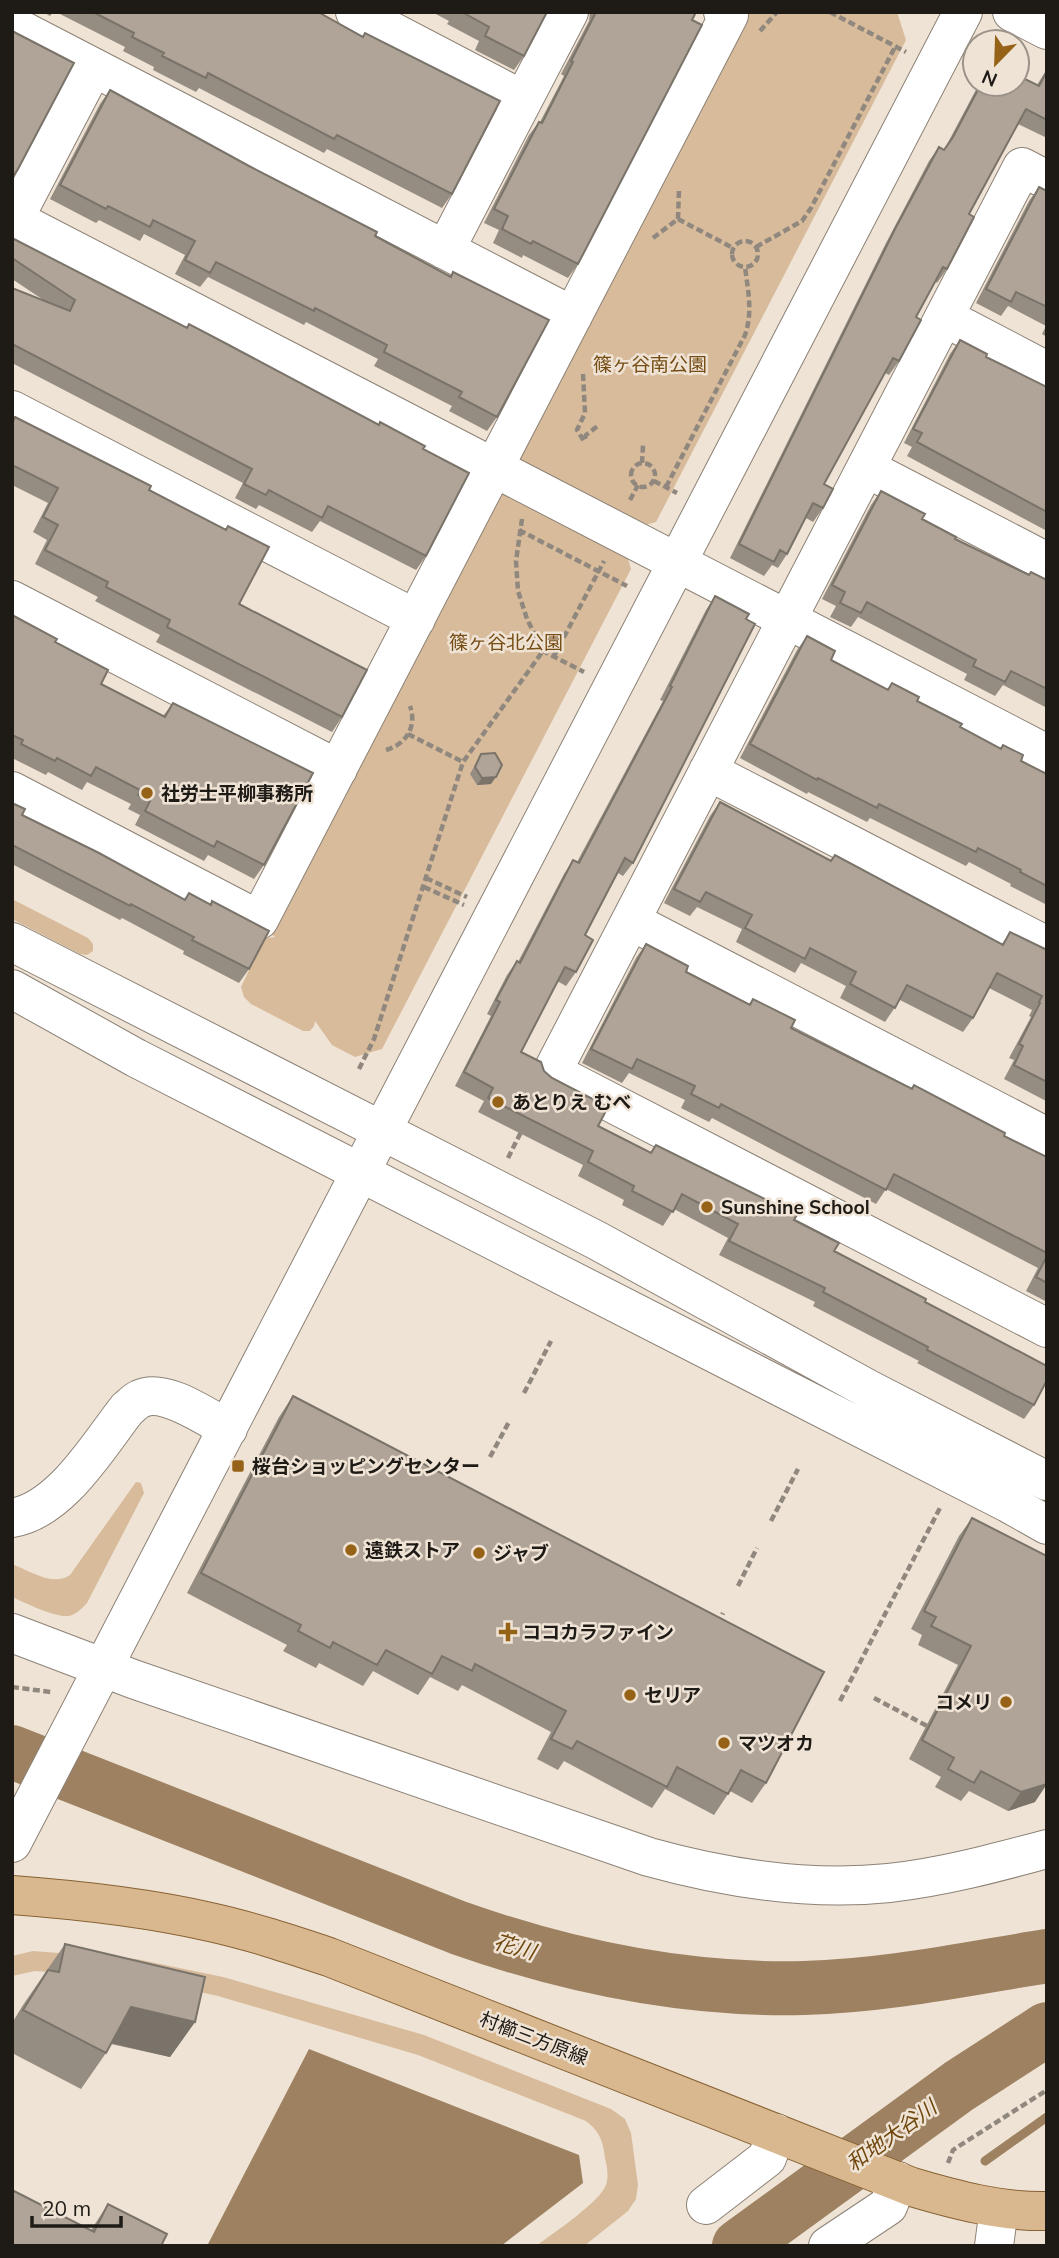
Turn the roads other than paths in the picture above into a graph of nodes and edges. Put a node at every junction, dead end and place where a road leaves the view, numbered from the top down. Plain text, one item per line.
1 (355, 12) edge
2 (569, 12) edge
3 (723, 12) edge
4 (963, 12) edge
5 (1012, 12) edge
6 (12, 25) edge
7 (1047, 30) edge
8 (93, 68) junction
9 (523, 100) junction
10 (1047, 180) edge
11 (13, 221) edge
12 (445, 250) junction
13 (573, 316) junction
14 (944, 317) junction
15 (1047, 371) edge
16 (12, 410) edge
17 (494, 467) junction
18 (866, 468) junction
19 (678, 562) junction
20 (1047, 562) edge
21 (12, 600) edge
22 (416, 619) junction
23 (787, 619) junction
24 (1047, 754) edge
25 (338, 769) junction
26 (709, 771) junction
27 (12, 792) edge
28 (631, 921) junction
29 (12, 942) edge
30 (1047, 946) edge
31 (12, 989) edge
32 (382, 1131) junction
33 (1047, 1137) edge
34 (360, 1172) junction
35 (1047, 1328) edge
36 (228, 1429) junction
37 (1047, 1481) edge
38 (12, 1518) edge
39 (1047, 1525) edge
40 (12, 1633) edge
41 (103, 1668) junction
42 (20, 1828) edge
43 (1047, 1849) edge
44 (12, 1895) edge
45 (794, 2140) junction
46 (896, 2180) junction
47 (706, 2205) dead end
48 (999, 2208) junction
49 (1047, 2211) edge
50 (828, 2246) edge
51 (994, 2246) edge

1 - 9 street
2 - 9 street
3 - 13 street
4 - 19 street
5 - 7 street
6 - 8 street
8 - 11 street
8 - 12 street
9 - 12 street
10 - 14 street
11 - 17 street
12 - 13 street
13 - 17 street
14 - 15 street
14 - 18 street
16 - 22 street
17 - 19 street
17 - 22 street
18 - 20 street
18 - 23 street
19 - 23 street
19 - 32 street
21 - 25 street
22 - 25 street
23 - 24 street
23 - 26 street
25 - 27 street
26 - 28 street
26 - 30 street
28 - 33 street
28 - 35 street
29 - 32 street
31 - 34 street
32 - 34 street
32 - 37 street
34 - 36 street
34 - 39 street
36 - 38 street
36 - 41 street
40 - 41 street
41 - 42 street
41 - 43 street
44 - 45 main road, 村櫛三方原線
45 - 46 main road, 村櫛三方原線
45 - 47 street
46 - 48 main road, 村櫛三方原線
46 - 50 street
48 - 49 main road, 村櫛三方原線
48 - 51 street

